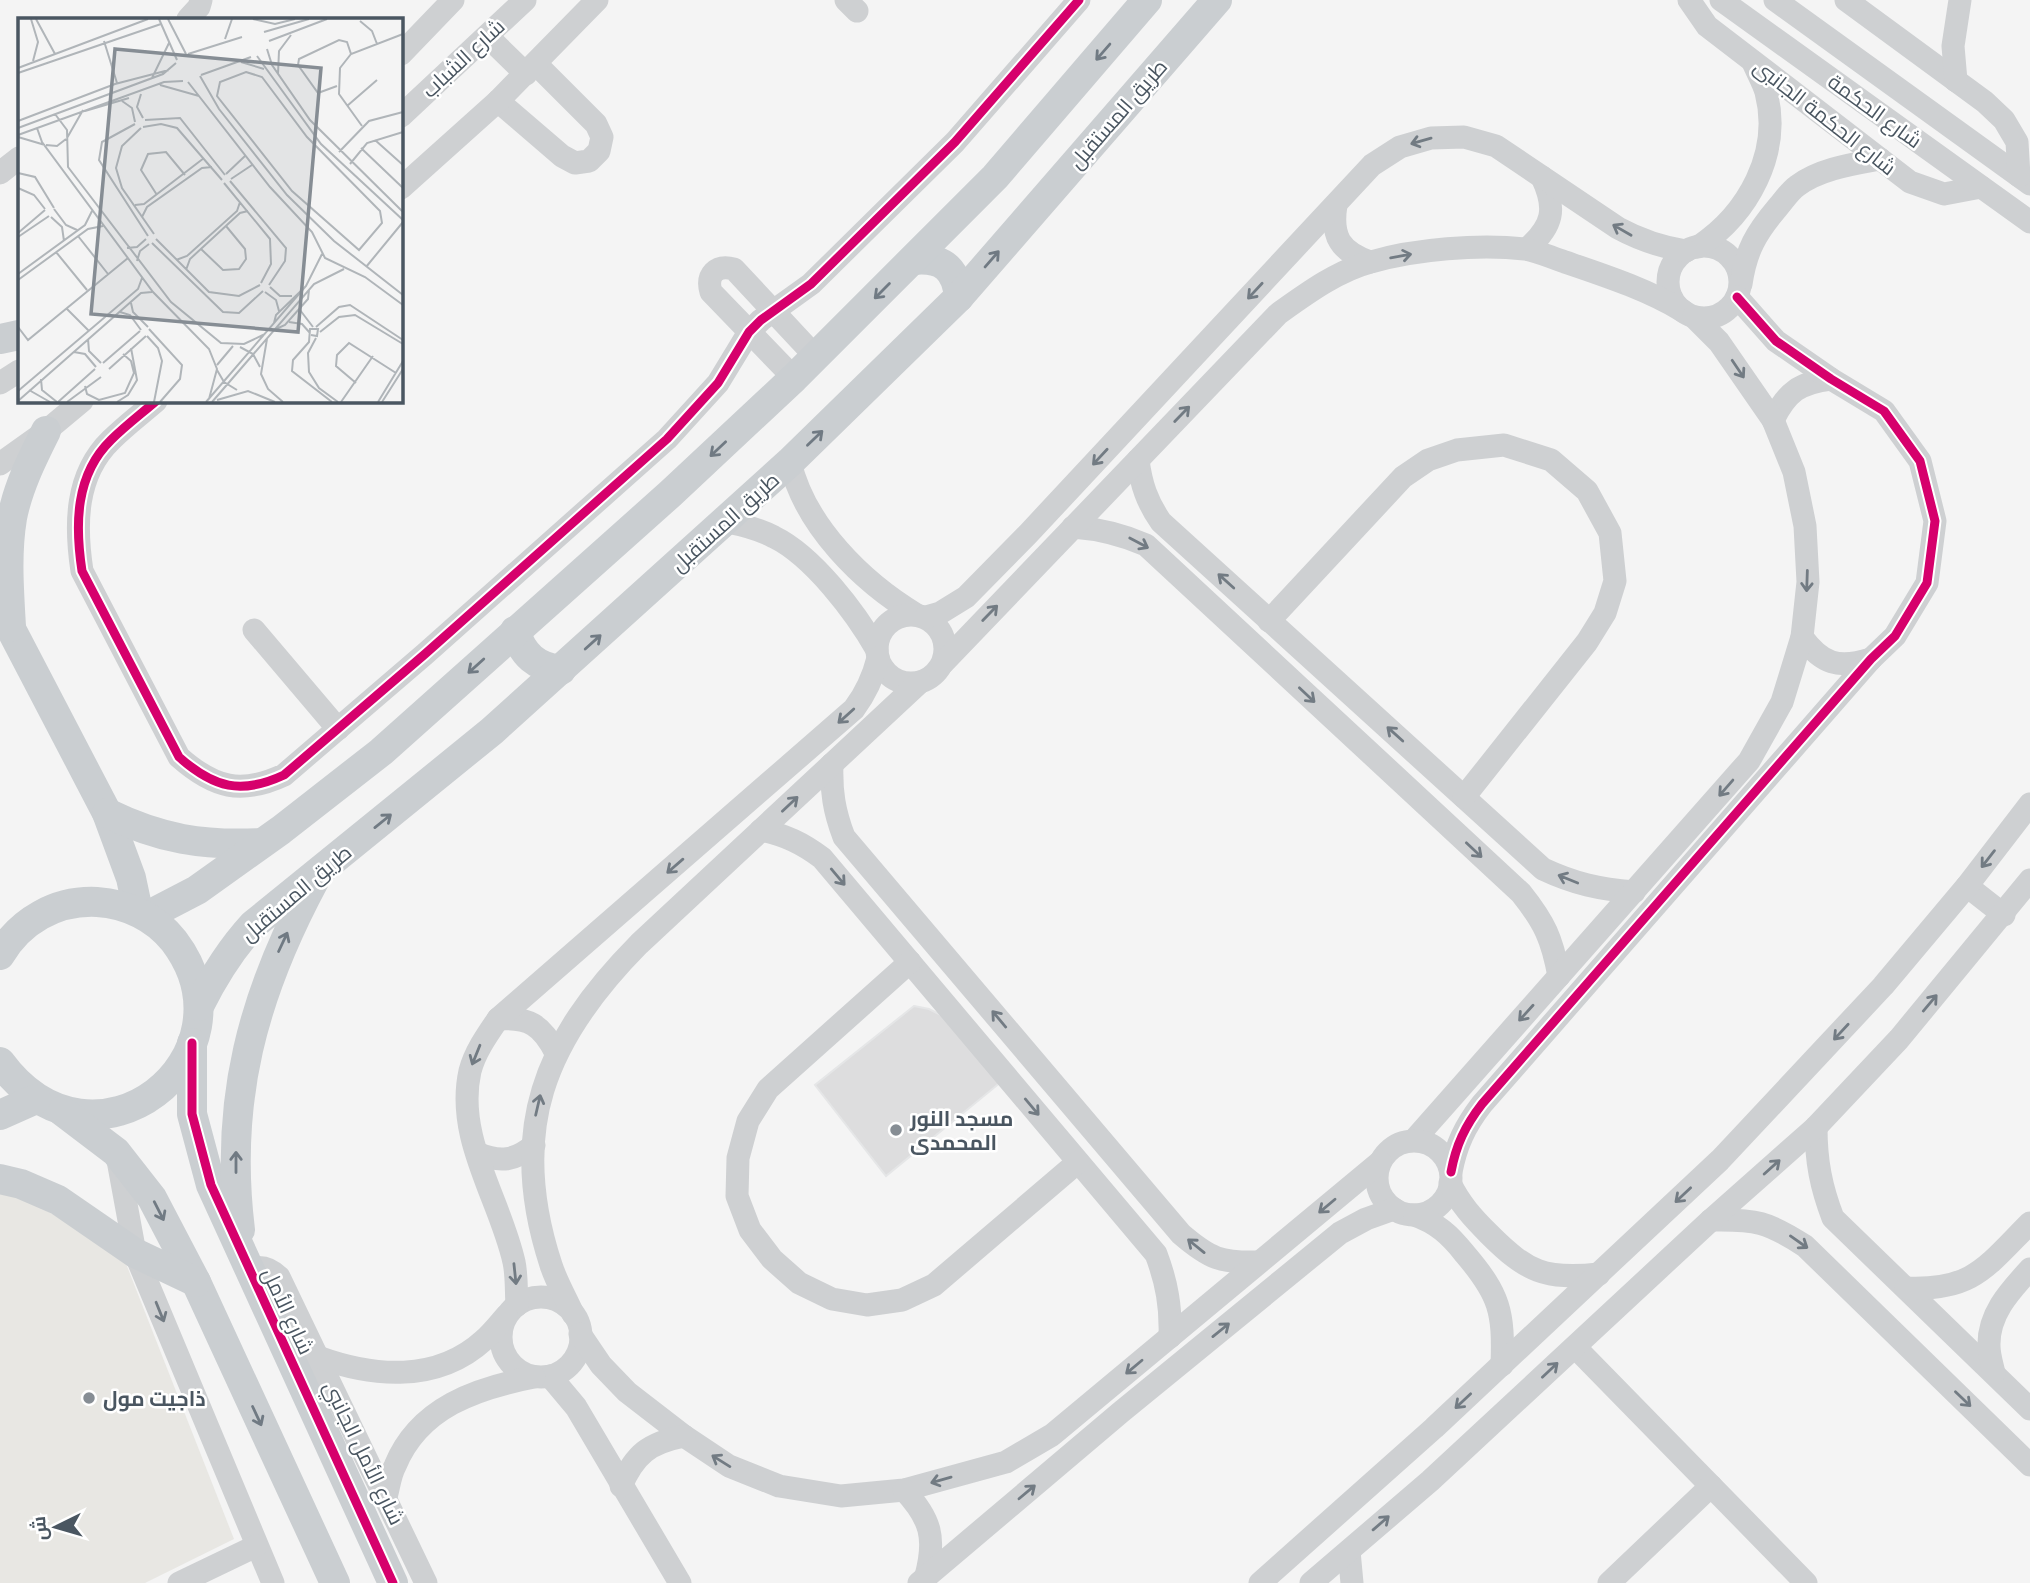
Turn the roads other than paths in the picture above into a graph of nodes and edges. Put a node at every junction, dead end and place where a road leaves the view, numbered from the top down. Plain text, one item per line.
1 (453, 0) edge
2 (525, 0) edge
3 (597, 0) edge
4 (1079, 0) edge
5 (1147, 0) edge
6 (1217, 0) edge
7 (1689, 0) edge
8 (1721, 0) edge
9 (1775, 0) edge
10 (1846, 0) edge
11 (1960, 0) edge
12 (487, 36) junction
13 (402, 53) edge
14 (1753, 62) junction
15 (531, 69) junction
16 (1956, 81) junction
17 (498, 101) junction
18 (402, 115) edge
19 (18, 159) edge
20 (1880, 159) junction
21 (0, 173) edge
22 (1542, 177) junction
23 (2025, 180) edge
24 (402, 187) edge
25 (1981, 187) junction
26 (1336, 205) junction
27 (2030, 222) edge
28 (1527, 249) junction
29 (1692, 249) junction
30 (913, 260) junction
31 (1370, 262) junction
32 (1739, 290) junction
33 (959, 297) junction
34 (774, 311) junction
35 (1689, 314) junction
36 (750, 332) junction
37 (18, 335) edge
38 (0, 339) edge
39 (816, 357) junction
40 (18, 372) edge
41 (794, 378) junction
42 (1831, 379) junction
43 (0, 383) edge
44 (81, 402) edge
45 (155, 402) edge
46 (1773, 421) junction
47 (46, 431) junction
48 (1138, 460) junction
49 (790, 462) junction
50 (0, 464) edge
51 (727, 522) junction
52 (1073, 527) junction
53 (922, 616) junction
54 (6, 620) edge
55 (1269, 621) junction
56 (254, 630) dead end
57 (515, 631) junction
58 (1802, 637) junction
59 (877, 654) junction
60 (1871, 659) junction
61 (943, 663) junction
62 (561, 670) junction
63 (920, 682) junction
64 (1371, 712) junction
65 (338, 729) junction
66 (1350, 735) junction
67 (832, 764) junction
68 (1464, 797) junction
69 (2030, 804) edge
70 (107, 813) junction
71 (761, 831) junction
72 (262, 843) junction
73 (1518, 845) junction
74 (1496, 870) junction
75 (318, 873) junction
76 (2030, 880) edge
77 (1967, 886) junction
78 (1634, 892) junction
79 (142, 914) junction
80 (2004, 915) junction
81 (0, 955) edge
82 (910, 962) junction
83 (1559, 976) junction
84 (199, 1006) junction
85 (498, 1020) junction
86 (192, 1043) junction
87 (556, 1053) junction
88 (1032, 1058) junction
89 (0, 1062) edge
90 (1009, 1080) junction
91 (49, 1105) junction
92 (0, 1115) edge
93 (1816, 1127) junction
94 (1414, 1140) junction
95 (534, 1145) junction
96 (116, 1152) junction
97 (477, 1153) junction
98 (1078, 1162) junction
99 (1380, 1162) junction
100 (1450, 1177) junction
101 (0, 1179) edge
102 (1404, 1212) junction
103 (1711, 1220) junction
104 (2030, 1223) edge
105 (135, 1253) junction
106 (246, 1262) junction
107 (1259, 1262) junction
108 (2030, 1269) edge
109 (1600, 1274) junction
110 (195, 1282) junction
111 (1906, 1288) junction
112 (512, 1310) junction
113 (577, 1324) junction
114 (1170, 1337) junction
115 (1575, 1347) junction
116 (318, 1357) junction
117 (1502, 1365) junction
118 (1994, 1373) junction
119 (542, 1376) junction
120 (2030, 1409) edge
121 (1434, 1428) junction
122 (684, 1436) junction
123 (1459, 1455) junction
124 (2030, 1465) edge
125 (621, 1486) junction
126 (1711, 1486) junction
127 (904, 1490) junction
128 (386, 1497) junction
129 (256, 1546) junction
130 (1349, 1550) junction
131 (922, 1580) edge
132 (179, 1583) edge
133 (273, 1583) edge
134 (335, 1583) edge
135 (393, 1583) edge
136 (426, 1583) edge
137 (680, 1583) edge
138 (1260, 1583) edge
139 (1311, 1583) edge
140 (1352, 1583) edge
141 (1609, 1583) edge
142 (1805, 1583) edge

1 - 13 street
2 - 12 street, شارع الشباب
3 - 15 street
4 - 34 street
5 -> 30 main road
33 -> 6 main road, طريق المستقبل
7 - 14 street, شارع الحكمة الجانبى
8 - 25 street, شارع الحكمة
9 - 23 street, شارع الحكمة
10 - 16 street
11 - 16 street
12 - 15 street
12 - 18 street, شارع الشباب
14 - 20 street, شارع الحكمة الجانبى
14 - 29 street
15 - 17 street
15 - 17 street
16 - 23 street
17 - 24 street
19 - 21 street
20 - 25 street, شارع الحكمة الجانبى
20 - 32 street
22 -> 26 street
22 - 28 street
29 -> 22 street
25 - 27 street, شارع الحكمة
26 - 31 street
26 -> 53 street
31 -> 28 street
28 - 35 street
29 - 32 street
29 - 35 street
30 - 33 main road
30 -> 39 main road
48 -> 31 street
32 - 35 street
32 - 42 street
49 -> 33 main road, طريق المستقبل
34 - 36 street
34 - 36 street
34 - 39 street
35 -> 46 street
36 - 41 street
36 - 65 street
37 - 38 main road
39 - 41 main road
40 - 43 street
41 -> 57 main road
42 - 46 street
42 - 60 street
44 - 47 street
45 - 65 street
46 -> 58 street
47 - 50 street
47 - 54 main road
48 - 52 street
55 -> 48 street
49 - 51 main road, طريق المستقبل
49 - 53 street
51 - 59 street
62 -> 51 main road, طريق المستقبل
61 -> 52 street
52 -> 66 street
53 - 59 street
53 - 61 street
54 - 70 main road
55 - 64 street
55 - 68 street
56 - 65 street
57 - 62 main road
57 -> 72 main road
58 - 60 street
58 -> 78 street
59 - 63 street
59 -> 85 street
60 - 100 street
61 - 63 street
75 -> 62 main road, طريق المستقبل
63 - 67 street
64 - 66 street
68 -> 64 street
66 -> 74 street
71 -> 67 street
88 -> 67 street
68 - 73 street
69 -> 77 street
70 - 72 main road
70 - 79 main road
71 -> 82 street
71 - 87 street
72 - 79 main road
73 - 74 street
78 -> 73 street
74 - 83 street
75 - 84 main road, طريق المستقبل
106 -> 75 main road
76 - 80 street
77 - 80 street
77 -> 109 street
78 - 83 street
79 - 81 main road
79 - 84 main road
93 -> 80 street
82 - 90 street
82 - 98 street
83 -> 94 street
84 - 86 main road
85 - 87 street
85 -> 97 street
86 - 91 main road
86 - 106 main road, شارع الأمل
95 -> 87 street
88 - 90 street
107 -> 88 street
89 - 91 main road
90 -> 98 street
91 - 92 main road
91 - 96 main road
103 -> 93 street
93 - 111 street
94 - 99 street
94 - 100 street
95 - 97 street
95 - 113 street
96 - 105 street
96 -> 110 main road
97 -> 112 street
98 - 114 street
99 - 102 street
99 -> 107 street
100 - 102 street
100 - 109 street
101 - 105 main road
102 - 117 street
131 -> 102 street
103 - 115 street
103 -> 124 street
104 - 111 street
105 - 110 main road
105 -> 129 street
106 - 116 street, شارع الأمل الجانبي
106 - 135 main road, شارع الأمل
107 - 114 street
108 - 118 street
109 - 117 street
110 -> 134 main road
111 - 118 street
112 - 113 street
112 - 116 street
112 - 119 street
113 - 119 street
113 - 122 street
114 -> 127 street
123 -> 115 street
115 - 126 street
116 - 128 street, شارع الأمل الجانبي
117 -> 121 street
118 - 120 street
119 - 125 street
119 - 128 street
121 - 123 street
121 - 138 street
122 - 125 street
127 -> 122 street
130 -> 123 street
125 - 137 street
126 - 141 street
126 - 142 street
127 - 131 street
128 - 136 street, شارع الأمل الجانبي
129 - 132 street
129 - 133 street
130 - 139 street
130 - 140 street

